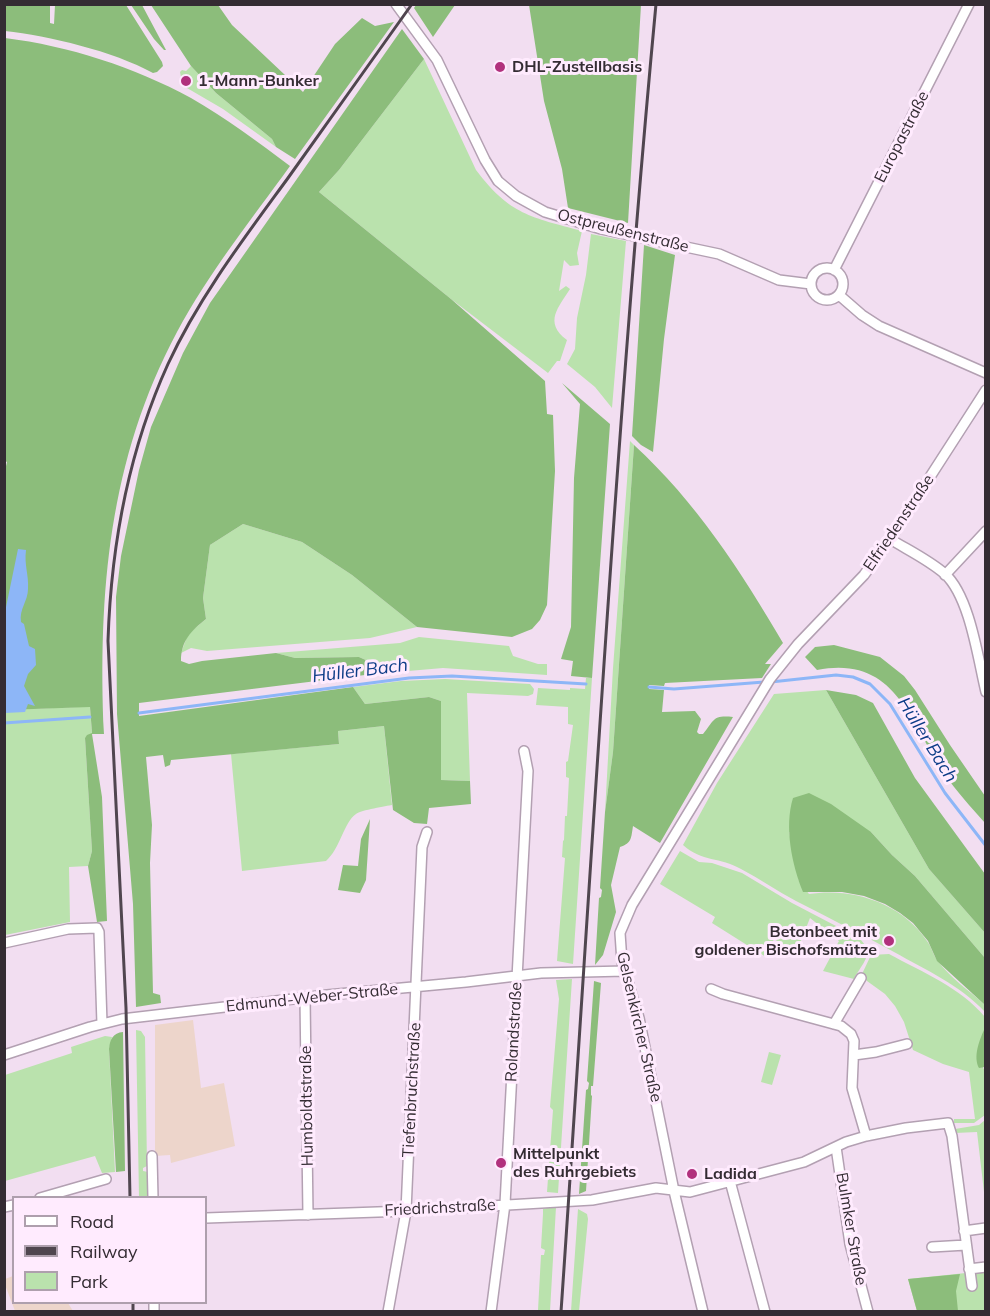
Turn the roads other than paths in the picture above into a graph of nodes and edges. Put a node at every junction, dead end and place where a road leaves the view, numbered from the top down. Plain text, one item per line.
1 (396, 4) edge
2 (969, 4) edge
3 (834, 270) junction
4 (811, 284) junction
5 (839, 295) junction
6 (986, 373) edge
7 (986, 390) edge
8 (986, 531) edge
9 (890, 539) junction
10 (945, 575) junction
11 (798, 644) joint
12 (986, 692) edge
13 (524, 751) dead end
14 (427, 832) dead end
15 (4, 943) edge
16 (625, 971) junction
17 (518, 976) junction
18 (861, 978) dead end
19 (416, 986) junction
20 (711, 989) dead end
21 (305, 998) junction
22 (102, 1024) junction
23 (834, 1024) junction
24 (907, 1044) dead end
25 (4, 1055) edge
26 (854, 1055) junction
27 (866, 1136) junction
28 (836, 1147) junction
29 (152, 1156) dead end
30 (106, 1179) dead end
31 (730, 1181) junction
32 (674, 1191) junction
33 (44, 1196) edge
34 (153, 1196) edge
35 (505, 1204) junction
36 (406, 1210) junction
37 (308, 1215) junction
38 (207, 1218) edge
39 (986, 1228) edge
40 (964, 1231) junction
41 (966, 1245) junction
42 (932, 1247) dead end
43 (986, 1267) edge
44 (969, 1269) junction
45 (972, 1286) dead end
46 (388, 1311) edge
47 (491, 1311) edge
48 (703, 1311) edge
49 (765, 1311) edge
50 (868, 1311) edge

1 - 4 street, Ostpreußenstraße
2 - 3 street, Europastraße
3 - 4 street
3 - 5 street
4 - 5 street
5 - 6 street
7 - 9 street, Elfriedenstraße
8 - 10 street
9 - 10 street
9 - 11 street, Elfriedenstraße
10 - 12 street
11 - 16 street, Gelsenkircher Straße
13 - 17 street, Rolandstraße
14 - 19 street, Tiefenbruchstraße
15 - 22 street
16 - 17 street, Edmund-Weber-Straße
16 - 32 street, Gelsenkircher Straße
17 - 19 street, Edmund-Weber-Straße
17 - 35 street, Rolandstraße
18 - 23 street
19 - 21 street, Edmund-Weber-Straße
19 - 36 street, Tiefenbruchstraße
20 - 23 street
21 - 22 street, Edmund-Weber-Straße
21 - 37 street, Humboldtstraße
22 - 25 street, Edmund-Weber-Straße
23 - 26 street
24 - 26 street
26 - 27 street
27 - 28 street, Friedrichstraße
27 - 40 street, Friedrichstraße
28 - 31 street, Friedrichstraße
28 - 50 street, Bulmker Straße
29 - 34 street
30 - 33 street
31 - 32 street, Friedrichstraße
31 - 49 street
32 - 35 street, Friedrichstraße
32 - 48 street, Gelsenkircher Straße
35 - 36 street, Friedrichstraße
35 - 47 street, Rolandstraße
36 - 37 street, Friedrichstraße
36 - 46 street, Tiefenbruchstraße
37 - 38 street, Friedrichstraße
39 - 40 street
40 - 41 street
41 - 42 street
41 - 44 street
43 - 44 street
44 - 45 street

